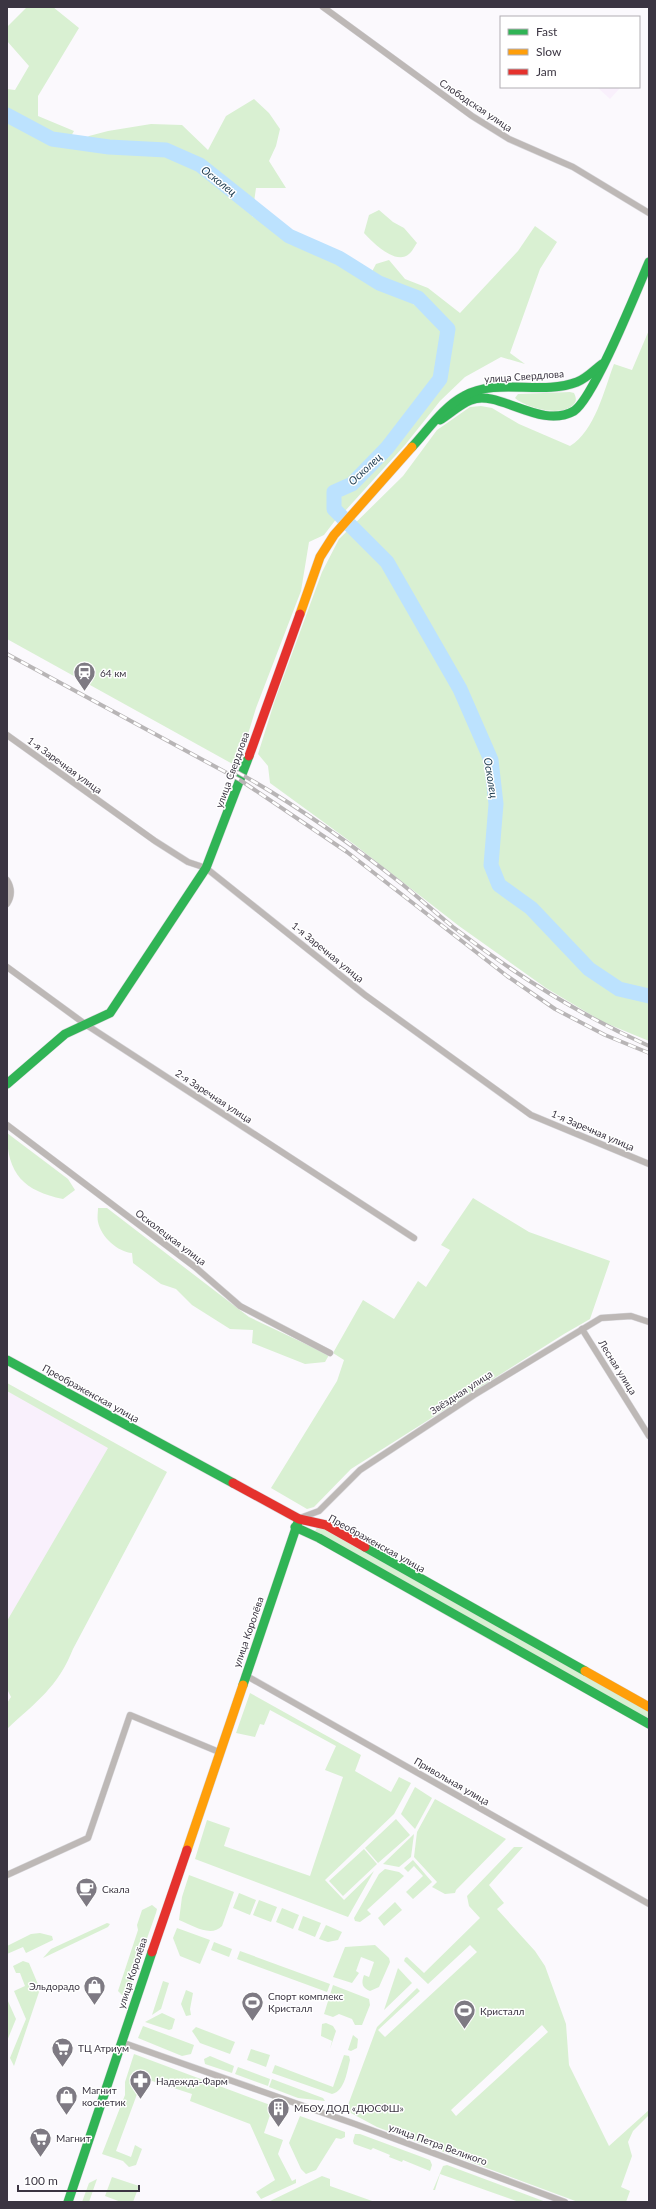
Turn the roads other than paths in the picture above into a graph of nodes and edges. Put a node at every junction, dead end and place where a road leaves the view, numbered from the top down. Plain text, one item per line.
1 (323, 7) edge
2 (649, 213) edge
3 (649, 262) edge
4 (602, 364) junction
5 (431, 426) junction
6 (7, 735) edge
7 (206, 868) junction
8 (7, 880) edge
9 (9, 901) edge
10 (7, 967) edge
11 (85, 1024) junction
12 (7, 1084) edge
13 (7, 1126) edge
14 (649, 1164) edge
15 (414, 1238) dead end
16 (649, 1322) edge
17 (582, 1329) junction
18 (330, 1353) dead end
19 (7, 1360) edge
20 (649, 1436) edge
21 (297, 1523) junction
22 (245, 1675) junction
23 (649, 1707) edge
24 (649, 1724) edge
25 (219, 1752) junction
26 (7, 1875) edge
27 (649, 1904) edge
28 (121, 2042) junction
29 (68, 2202) edge
30 (565, 2202) edge

1 - 2 street, Слободская улица
3 - 4 main road, улица Свердлова
4 - 5 main road, улица Свердлова
4 - 5 main road, улица Свердлова
5 - 7 main road, улица Свердлова
6 - 7 street, 1-я Заречная улица
7 - 11 main road, улица Свердлова
7 - 14 street, 1-я Заречная улица
8 - 9 street
10 - 11 street, 2-я Заречная улица
11 - 12 main road, улица Свердлова
11 - 15 street, 2-я Заречная улица
13 - 18 street, Осколецкая улица
16 - 17 street, Звёздная улица
17 - 20 street, Лесная улица
17 - 21 street, Звёздная улица
19 - 21 main road, Преображенская улица
21 - 22 main road, улица Королёва
21 - 23 main road, Преображенская улица
21 - 24 main road, Преображенская улица
22 - 25 main road, улица Королёва
22 - 27 street, Привольная улица
25 - 26 street
25 - 28 main road, улица Королёва
28 - 29 main road, улица Королёва
28 - 30 street, улица Петра Великого

